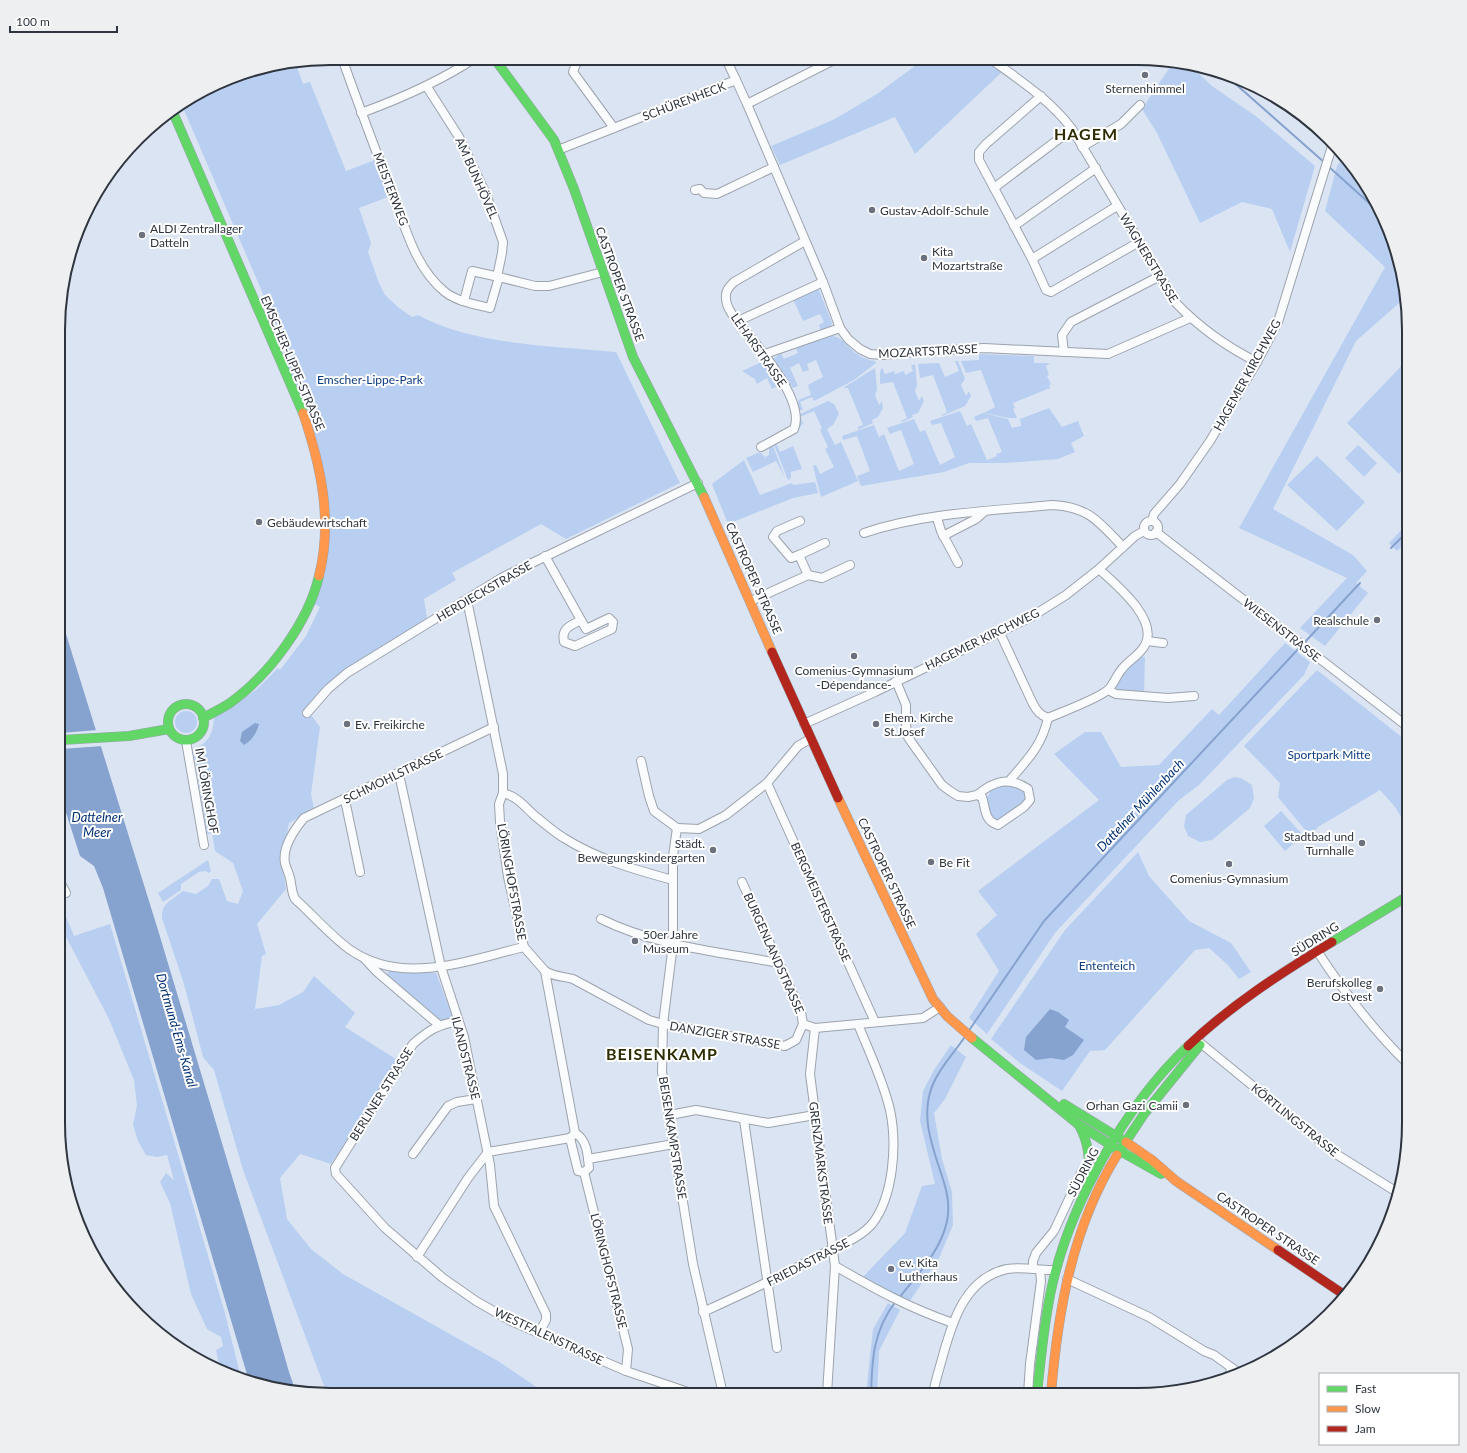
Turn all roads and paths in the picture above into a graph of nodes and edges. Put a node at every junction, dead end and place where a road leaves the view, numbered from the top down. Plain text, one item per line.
1 (344, 65) edge
2 (463, 65) edge
3 (499, 65) edge
4 (576, 65) edge
5 (729, 65) edge
6 (819, 65) edge
7 (999, 65) edge
8 (736, 80) junction
9 (427, 87) junction
10 (1041, 96) junction
11 (747, 104) junction
12 (1140, 106) dead end
13 (361, 113) junction
14 (175, 116) edge
15 (614, 128) junction
16 (1072, 129) junction
17 (1082, 146) junction
18 (1331, 149) edge
19 (558, 150) junction
20 (774, 166) junction
21 (1096, 168) junction
22 (994, 188) junction
23 (695, 190) dead end
24 (1117, 206) junction
25 (1014, 226) junction
26 (805, 241) junction
27 (1138, 242) junction
28 (1032, 259) junction
29 (603, 272) junction
30 (498, 277) junction
31 (1158, 277) junction
32 (823, 282) junction
33 (464, 301) junction
34 (1190, 318) junction
35 (738, 321) junction
36 (840, 328) junction
37 (1064, 352) junction
38 (765, 354) junction
39 (1257, 362) junction
40 (761, 447) dead end
41 (698, 483) junction
42 (984, 512) junction
43 (936, 518) junction
44 (800, 521) dead end
45 (1152, 521) junction
46 (1144, 531) junction
47 (1156, 532) junction
48 (864, 534) dead end
49 (943, 536) junction
50 (824, 543) dead end
51 (1123, 547) junction
52 (799, 555) junction
53 (546, 556) junction
54 (958, 563) dead end
55 (850, 565) dead end
56 (1099, 569) junction
57 (808, 575) junction
58 (466, 600) junction
59 (751, 601) junction
60 (581, 620) junction
61 (1000, 633) junction
62 (1147, 641) junction
63 (1163, 643) dead end
64 (896, 681) junction
65 (1108, 690) junction
66 (1194, 696) dead end
67 (307, 713) dead end
68 (201, 714) junction
69 (1048, 718) junction
70 (1402, 722) edge
71 (804, 724) junction
72 (494, 727) junction
73 (169, 729) junction
74 (810, 738) junction
75 (65, 740) edge
76 (186, 741) junction
77 (641, 761) dead end
78 (399, 774) junction
79 (1010, 780) junction
80 (767, 783) junction
81 (503, 793) junction
82 (977, 795) junction
83 (345, 800) junction
84 (677, 828) junction
85 (204, 845) dead end
86 (360, 872) dead end
87 (673, 880) junction
88 (742, 882) dead end
89 (1402, 900) edge
90 (601, 919) dead end
91 (673, 944) junction
92 (524, 947) junction
93 (1317, 951) junction
94 (363, 957) junction
95 (779, 963) junction
96 (440, 967) junction
97 (545, 971) junction
98 (940, 1007) junction
99 (458, 1021) junction
100 (875, 1022) junction
101 (663, 1024) junction
102 (803, 1024) junction
103 (858, 1024) junction
104 (439, 1025) junction
105 (815, 1028) junction
106 (1198, 1042) junction
107 (1402, 1058) edge
108 (1027, 1082) junction
109 (476, 1099) junction
110 (670, 1115) junction
111 (815, 1115) junction
112 (744, 1120) junction
113 (1078, 1124) junction
114 (573, 1136) junction
115 (1117, 1137) junction
116 (1126, 1142) junction
117 (674, 1144) junction
118 (1112, 1146) junction
119 (488, 1152) junction
120 (1120, 1152) junction
121 (413, 1154) dead end
122 (588, 1159) junction
123 (335, 1168) joint
124 (1082, 1170) dead end
125 (584, 1172) junction
126 (1176, 1181) junction
127 (1393, 1190) edge
128 (1081, 1201) junction
129 (832, 1249) junction
130 (417, 1257) junction
131 (835, 1266) junction
132 (1037, 1269) junction
133 (1056, 1270) junction
134 (1066, 1279) junction
135 (769, 1283) junction
136 (1340, 1292) edge
137 (703, 1312) junction
138 (953, 1323) junction
139 (539, 1333) junction
140 (777, 1348) dead end
141 (1235, 1369) edge
142 (626, 1371) junction
143 (676, 1388) edge
144 (722, 1388) edge
145 (827, 1388) edge
146 (935, 1388) edge
147 (1028, 1388) edge
148 (1038, 1388) edge
149 (1052, 1388) edge

1 - 13 street, MEISTERWEG
2 - 9 street
3 - 19 main road, CASTROPER STRASSE
4 - 15 street
5 - 8 street
6 - 11 street
7 - 10 street, WAGNERSTRASSE
8 - 11 street, SCHÜRENHECK
8 - 15 street, SCHÜRENHECK
9 - 13 street
9 - 30 street, AM BUNHÖVEL
10 - 16 street, WAGNERSTRASSE
10 - 22 street
11 - 20 street, MOZARTSTRASSE
12 - 17 street
13 - 33 street, MEISTERWEG
14 - 68 main road, EMSCHER-LIPPE-STRASSE
15 - 19 street, SCHÜRENHECK
16 - 17 street, WAGNERSTRASSE
16 - 22 street
17 - 21 street, WAGNERSTRASSE
18 - 39 street, HAGEMER KIRCHWEG
19 - 29 main road, CASTROPER STRASSE
20 - 23 street
20 - 26 street, MOZARTSTRASSE
21 - 24 street, WAGNERSTRASSE
21 - 25 street
22 - 25 street
24 - 27 street, WAGNERSTRASSE
24 - 28 street
25 - 28 street
26 - 32 street, MOZARTSTRASSE
26 - 35 street, LEHARSTRASSE
27 - 28 street
27 - 31 street, WAGNERSTRASSE
29 - 30 street
29 - 41 main road, CASTROPER STRASSE
30 - 33 street
30 - 33 street, MEISTERWEG
31 - 34 street, WAGNERSTRASSE
31 - 37 street
32 - 35 street
32 - 36 street, MOZARTSTRASSE
34 - 37 street, MOZARTSTRASSE
34 - 39 street, WAGNERSTRASSE
35 - 38 street, LEHARSTRASSE
36 - 37 street, MOZARTSTRASSE
36 - 38 street
38 - 40 street, LEHARSTRASSE
39 - 45 street, HAGEMER KIRCHWEG
41 - 53 street, HERDIECKSTRASSE
41 - 59 main road, CASTROPER STRASSE
42 - 43 street
42 - 49 street
42 - 51 street
43 - 48 street
43 - 49 street
44 - 52 street
45 - 46 street, HAGEMER KIRCHWEG
45 - 47 street
46 - 47 street
46 - 51 street, HAGEMER KIRCHWEG
47 - 70 street, WIESENSTRASSE
49 - 54 street
50 - 52 street
51 - 56 street, HAGEMER KIRCHWEG
52 - 57 street
53 - 58 street, HERDIECKSTRASSE
53 - 60 street
55 - 57 street
56 - 61 street, HAGEMER KIRCHWEG
56 - 62 street
57 - 59 street
58 - 67 street, HERDIECKSTRASSE
58 - 72 street, LÖRINGHOFSTRASSE
59 - 71 main road, CASTROPER STRASSE
60 - 60 street
61 - 64 street, HAGEMER KIRCHWEG
61 - 69 street
62 - 63 street
62 - 65 street
64 - 71 street, HAGEMER KIRCHWEG
64 - 82 street
65 - 66 street
65 - 69 street
68 - 73 main road
68 - 76 main road
69 - 79 street
71 - 74 main road, CASTROPER STRASSE
72 - 78 street, SCHMOHLSTRASSE
72 - 81 street, LÖRINGHOFSTRASSE
73 - 75 main road
73 - 76 main road
74 - 80 street
74 - 98 main road, CASTROPER STRASSE
76 - 85 street, IM LÖRINGHOF
77 - 84 street
78 - 83 street, SCHMOHLSTRASSE
78 - 96 street, ILANDSTRASSE
79 - 82 street
79 - 82 street
80 - 84 street
80 - 100 street, BERGMEISTERSTRASSE
81 - 87 street
81 - 92 street, LÖRINGHOFSTRASSE
83 - 86 street
83 - 94 street, SCHMOHLSTRASSE
84 - 87 street, BEISENKAMPSTRASSE
87 - 91 street, BEISENKAMPSTRASSE
88 - 95 street, BURGENLANDSTRASSE
89 - 93 main road, SÜDRING
90 - 91 street
91 - 95 street
91 - 101 street, BEISENKAMPSTRASSE
92 - 96 street
92 - 97 street, LÖRINGHOFSTRASSE
93 - 106 main road, SÜDRING
93 - 107 street
94 - 96 street
94 - 104 street
95 - 102 street, BURGENLANDSTRASSE
96 - 99 street, ILANDSTRASSE
97 - 101 street, DANZIGER STRASSE
97 - 114 street, LÖRINGHOFSTRASSE
98 - 100 street
98 - 108 main road, CASTROPER STRASSE
99 - 104 street, BERLINER STRASSE
99 - 109 street, ILANDSTRASSE
100 - 103 street
101 - 102 street, DANZIGER STRASSE
101 - 110 street, BEISENKAMPSTRASSE
102 - 105 street
103 - 105 street
103 - 129 street, FRIEDASTRASSE
104 - 123 street, BERLINER STRASSE
105 - 111 street, GRENZMARKSTRASSE
106 - 115 main road, SÜDRING
106 - 116 main road, SÜDRING
106 - 127 street, KÖRTLINGSTRASSE
108 - 113 main road, CASTROPER STRASSE
108 - 115 main road, CASTROPER STRASSE
109 - 119 street, ILANDSTRASSE
109 - 121 street
110 - 112 street
110 - 117 street, BEISENKAMPSTRASSE
111 - 112 street
111 - 129 street, GRENZMARKSTRASSE
112 - 135 street
113 - 118 main road, CASTROPER STRASSE
113 - 128 main road
114 - 119 street
114 - 122 street, LÖRINGHOFSTRASSE
114 - 125 street, LÖRINGHOFSTRASSE
115 - 116 main road, CASTROPER STRASSE
115 - 118 main road, SÜDRING
116 - 120 main road, SÜDRING
116 - 126 main road, CASTROPER STRASSE
117 - 122 street
117 - 137 street, BEISENKAMPSTRASSE
118 - 120 main road, CASTROPER STRASSE
118 - 128 main road, SÜDRING
119 - 130 street
119 - 139 street, ILANDSTRASSE
120 - 126 main road, CASTROPER STRASSE
120 - 134 main road, SÜDRING
122 - 125 street
123 - 130 street, WESTFALENSTRASSE
124 - 132 street, SÜDRING
125 - 142 street, LÖRINGHOFSTRASSE
126 - 136 main road, CASTROPER STRASSE
128 - 133 main road, SÜDRING
129 - 131 street, GRENZMARKSTRASSE
129 - 135 street, FRIEDASTRASSE
130 - 139 street, WESTFALENSTRASSE
131 - 138 street
131 - 145 street, GRENZMARKSTRASSE
132 - 133 street
132 - 138 street
132 - 147 street, SÜDRING
133 - 148 main road, SÜDRING
134 - 141 street
134 - 149 main road, SÜDRING
135 - 137 street, FRIEDASTRASSE
135 - 140 street
137 - 144 street, BEISENKAMPSTRASSE
138 - 146 street
139 - 142 street, WESTFALENSTRASSE
142 - 143 street, WESTFALENSTRASSE

